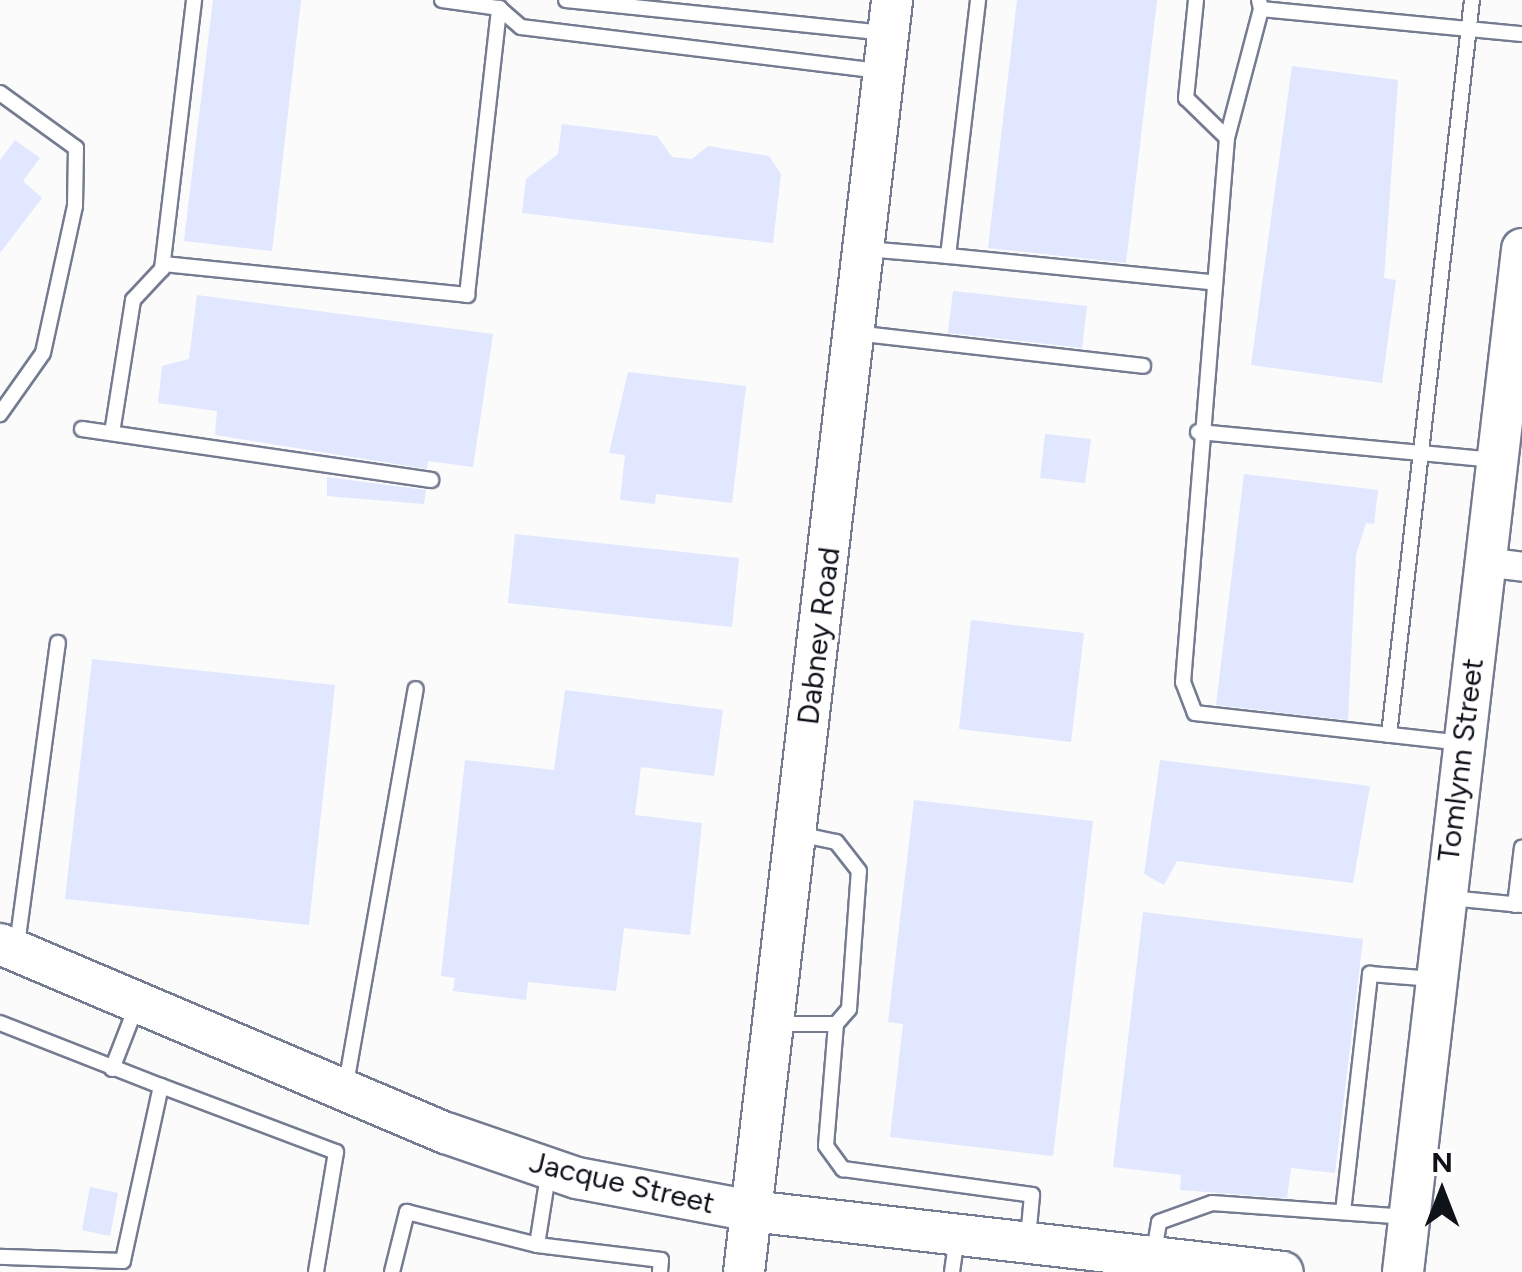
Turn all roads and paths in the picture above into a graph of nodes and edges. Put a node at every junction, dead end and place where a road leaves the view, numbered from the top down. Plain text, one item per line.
1 (194, 0) edge
2 (442, 0) edge
3 (513, 0) edge
4 (566, 0) edge
5 (978, 0) edge
6 (1196, 0) edge
7 (1472, 0) edge
8 (1260, 5) edge
9 (498, 8) junction
10 (1469, 28) junction
11 (1522, 34) edge
12 (889, 35) edge
13 (0, 93) edge
14 (1227, 138) junction
15 (865, 249) junction
16 (1522, 249) edge
17 (948, 256) junction
18 (162, 264) junction
19 (1210, 282) junction
20 (1518, 320) edge
21 (855, 333) junction
22 (1143, 366) dead end
23 (0, 414) edge
24 (82, 429) dead end
25 (1198, 432) junction
26 (112, 433) junction
27 (1418, 453) junction
28 (1496, 460) junction
29 (431, 480) dead end
30 (1503, 564) edge
31 (58, 643) dead end
32 (416, 689) dead end
33 (1389, 735) junction
34 (1463, 743) junction
35 (792, 832) junction
36 (1522, 846) edge
37 (1445, 897) junction
38 (1518, 905) edge
39 (8, 947) edge
40 (1435, 979) junction
41 (138, 1002) junction
42 (0, 1023) edge
43 (772, 1023) junction
44 (836, 1024) junction
45 (112, 1068) junction
46 (161, 1086) junction
47 (344, 1090) junction
48 (549, 1169) junction
49 (751, 1211) junction
50 (1343, 1212) junction
51 (1408, 1216) junction
52 (537, 1244) junction
53 (1028, 1244) junction
54 (955, 1254) edge
55 (0, 1257) edge
56 (1152, 1264) edge
57 (73, 1268) edge
58 (316, 1272) edge
59 (392, 1272) edge
60 (660, 1272) edge
61 (744, 1272) edge
62 (1283, 1272) edge
63 (1403, 1272) edge

1 - 18 lane
2 - 9 lane
3 - 9 lane
4 - 12 lane
5 - 17 lane
6 - 14 lane
7 - 10 lane
8 - 10 lane
8 - 14 lane
9 - 12 lane
9 - 18 lane
10 - 11 lane
10 - 27 lane
12 - 15 street, Dabney Road
13 - 23 lane
14 - 19 lane
15 - 17 lane
15 - 21 street, Dabney Road
16 - 20 street, Tomlynn Street
17 - 19 lane
18 - 26 lane
19 - 25 lane
20 - 28 street, Tomlynn Street
21 - 22 lane
21 - 35 street, Dabney Road
24 - 26 lane
25 - 27 lane
25 - 33 lane
26 - 29 lane
27 - 28 lane
27 - 33 lane
28 - 30 street, Tomlynn Street
30 - 34 street, Tomlynn Street
31 - 39 lane
32 - 47 lane
33 - 34 lane
34 - 37 street, Tomlynn Street
35 - 43 street, Dabney Road
35 - 44 lane
36 - 38 lane
37 - 38 lane
37 - 40 street, Tomlynn Street
39 - 41 street, Jacque Street
40 - 50 lane
40 - 51 street, Tomlynn Street
41 - 45 lane
41 - 47 street, Jacque Street
42 - 45 lane
43 - 44 lane
43 - 49 street, Dabney Road
44 - 53 lane
45 - 46 lane
46 - 57 lane
46 - 58 lane
47 - 48 street, Jacque Street
48 - 49 street, Jacque Street
48 - 52 lane
49 - 54 street, Jacque Street
49 - 61 street, Dabney Road
50 - 51 lane
50 - 56 lane
51 - 63 street, Tomlynn Street
52 - 59 lane
52 - 60 lane
53 - 54 street, Jacque Street
53 - 56 street, Jacque Street
55 - 57 lane
56 - 62 street, Jacque Street

